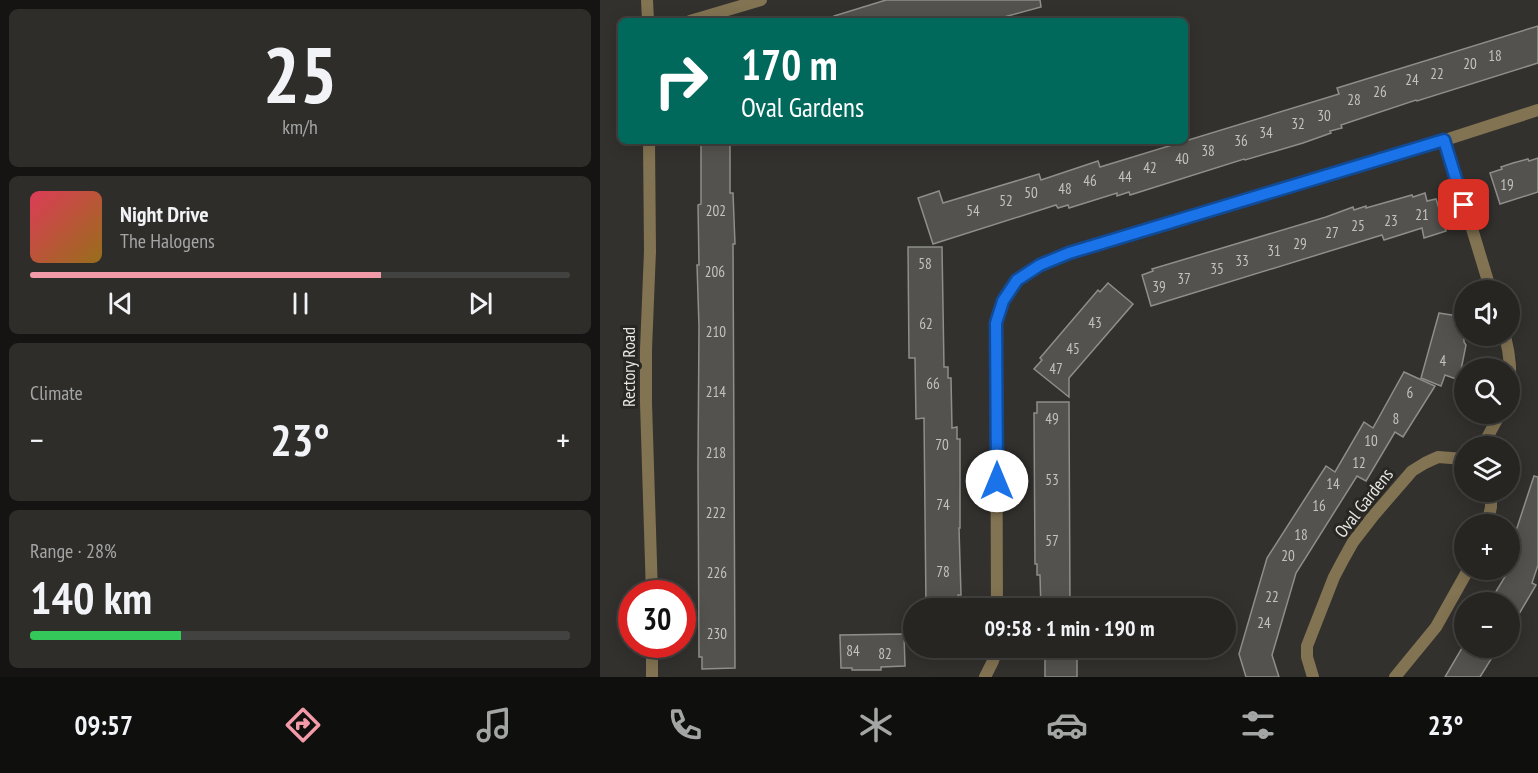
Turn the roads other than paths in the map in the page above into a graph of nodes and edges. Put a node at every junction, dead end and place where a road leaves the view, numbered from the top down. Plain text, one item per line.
1 (647, 0) edge
2 (760, 0) edge
3 (648, 18) edge
4 (700, 18) edge
5 (1538, 110) edge
6 (1444, 140) junction
7 (650, 144) edge
8 (1488, 280) edge
9 (1454, 458) edge
10 (652, 580) edge
11 (1462, 580) edge
12 (998, 598) edge
13 (652, 658) edge
14 (994, 658) edge
15 (652, 677) edge
16 (985, 677) edge
17 (1313, 677) edge
18 (1395, 677) edge

1 - 3 street
2 - 4 street
5 - 6 street
6 - 8 street
6 - 12 street
7 - 10 street, Rectory Road
9 - 17 street, Oval Gardens
11 - 18 street
13 - 15 street
14 - 16 street

